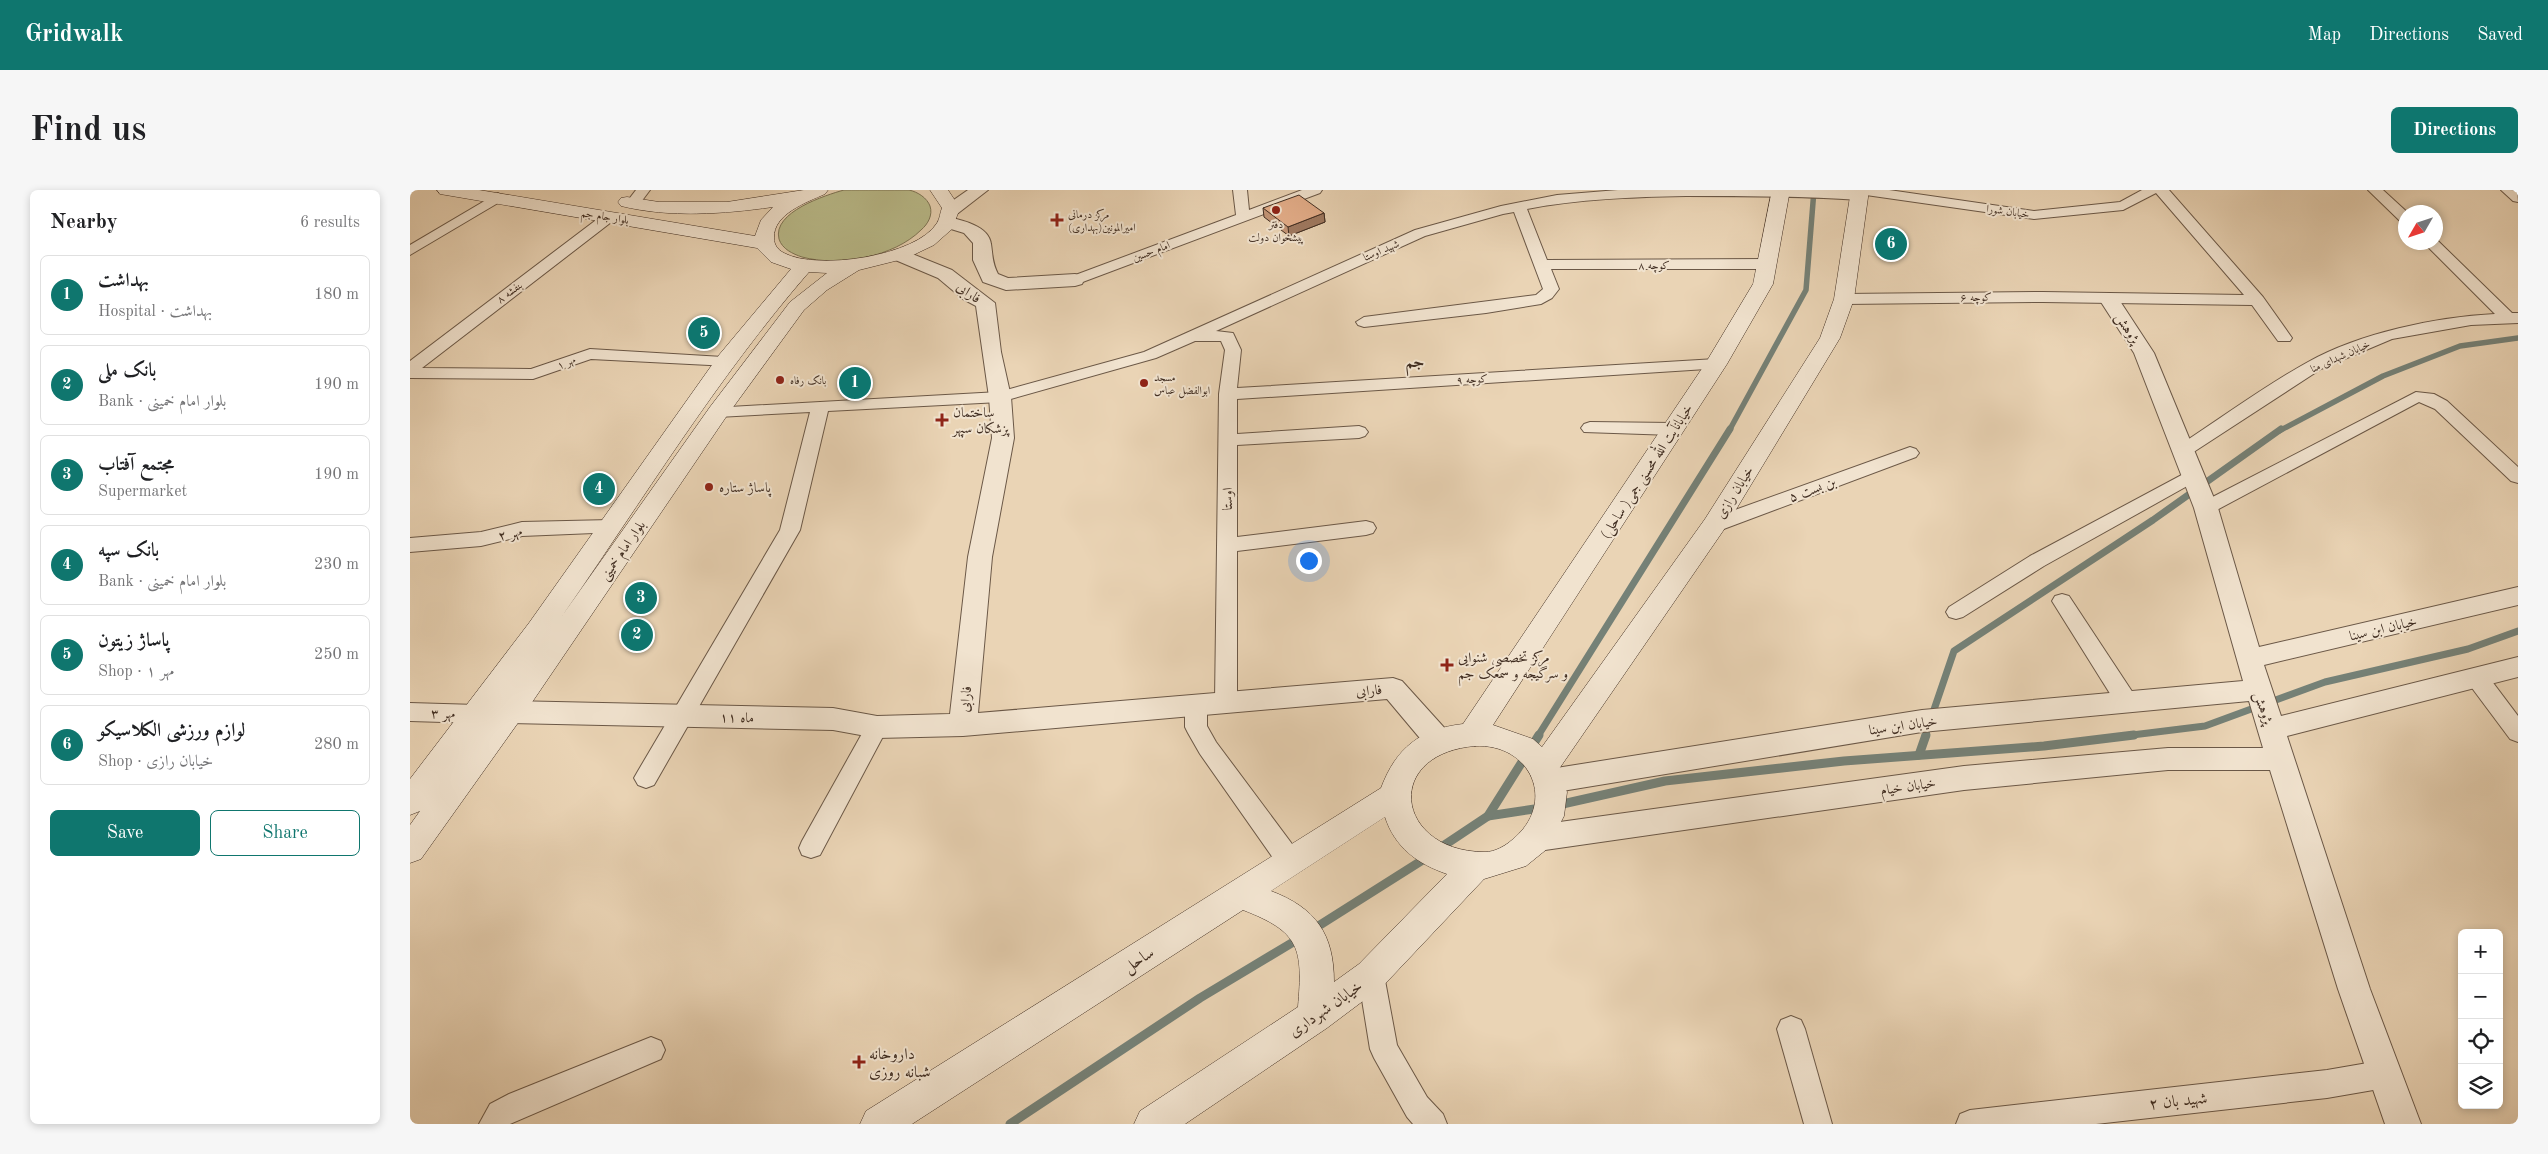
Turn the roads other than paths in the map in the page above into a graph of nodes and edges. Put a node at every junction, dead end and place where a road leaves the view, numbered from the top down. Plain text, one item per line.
1 (446, 190) edge
2 (539, 190) edge
3 (819, 190) edge
4 (939, 190) edge
5 (979, 190) edge
6 (1240, 190) edge
7 (1315, 190) edge
8 (1781, 190) edge
9 (2152, 190) edge
10 (2161, 190) edge
11 (2375, 190) edge
12 (2508, 190) edge
13 (1860, 192) edge
14 (1570, 194) edge
15 (638, 196) edge
16 (498, 197) junction
17 (800, 198) junction
18 (2518, 198) edge
19 (1519, 207) junction
20 (727, 208) junction
21 (2398, 212) edge
22 (949, 216) junction
23 (609, 217) junction
24 (1243, 217) junction
25 (709, 234) junction
26 (764, 243) junction
27 (410, 250) edge
28 (2439, 250) edge
29 (900, 255) junction
30 (963, 264) junction
31 (1767, 264) junction
32 (1540, 265) junction
33 (803, 267) junction
34 (851, 267) junction
35 (1075, 280) junction
36 (1844, 299) junction
37 (2109, 299) junction
38 (2257, 300) junction
39 (985, 303) junction
40 (2513, 318) edge
41 (1364, 322) dead end
42 (1190, 336) junction
43 (2284, 338) dead end
44 (723, 362) junction
45 (1716, 364) junction
46 (410, 371) edge
47 (1228, 394) junction
48 (1000, 397) junction
49 (820, 407) junction
50 (718, 412) junction
51 (1590, 428) dead end
52 (1674, 429) junction
53 (1359, 432) dead end
54 (1228, 440) junction
55 (2183, 451) junction
56 (1910, 453) dead end
57 (2192, 477) junction
58 (2518, 477) edge
59 (2204, 504) junction
60 (1714, 526) junction
61 (611, 527) junction
62 (1366, 528) dead end
63 (410, 545) edge
64 (1227, 545) junction
65 (2518, 596) edge
66 (2062, 601) dead end
67 (1956, 612) dead end
68 (2249, 659) junction
69 (2518, 668) edge
70 (2477, 678) junction
71 (2258, 690) junction
72 (1226, 701) junction
73 (2127, 702) junction
74 (1196, 704) junction
75 (410, 712) edge
76 (510, 712) junction
77 (477, 714) junction
78 (684, 716) junction
79 (962, 725) junction
80 (876, 727) junction
81 (2271, 729) junction
82 (2518, 733) edge
83 (1471, 735) junction
84 (1439, 741) junction
85 (2280, 759) junction
86 (1547, 774) junction
87 (646, 778) dead end
88 (1396, 794) junction
89 (410, 802) edge
90 (1542, 831) junction
91 (811, 848) dead end
92 (410, 849) edge
93 (1289, 860) junction
94 (1476, 866) junction
95 (1240, 894) junction
96 (1371, 974) junction
97 (1315, 1016) junction
98 (1792, 1029) dead end
99 (651, 1050) dead end
100 (2385, 1074) junction
101 (2078, 1118) edge
102 (493, 1124) edge
103 (879, 1124) edge
104 (1152, 1124) edge
105 (1433, 1124) edge
106 (1818, 1124) edge
107 (1970, 1124) edge
108 (2403, 1124) edge

1 - 16 main road, بلوار جام جم
2 - 15 main road, بلوار جام جم
3 - 17 main road
4 - 22 main road
5 - 22 street
6 - 24 street
7 - 24 street, امام حسین
8 - 13 street, خیابان شورا
8 - 14 street, شهید اوستا
8 - 31 main road, خیابانآیت الله محسنی جمی( ساحلی)
9 - 13 street, خیابان شورا
10 - 38 street
11 - 21 street
12 - 18 street
13 - 36 main road, خیابان رازی
14 - 19 street, شهید اوستا
15 - 20 main road, بلوار جام جم
16 - 23 main road, بلوار جام جم
16 - 27 street
17 - 20 main road, بلوار جام جم
17 - 26 main road
19 - 32 street
19 - 42 street, شهید اوستا
20 - 25 main road
22 - 29 main road
22 - 30 street, فارابی
23 - 25 main road, بلوار جام جم
23 - 46 street, بنفشه ۸
24 - 35 street, امام حسین
25 - 26 main road, بلوار جام جم
26 - 33 main road
28 - 40 street
29 - 30 street, فارابی
29 - 34 main road
30 - 35 street, فارابی
30 - 39 street, فارابی
31 - 32 street, کوچه ۸
31 - 45 main road, خیابانآیت الله محسنی جمی( ساحلی)
32 - 41 street
33 - 34 main road
33 - 44 main road, بلوار امام خمینی
34 - 50 main road, بلوار امام خمینی
35 - 39 street, امام حسین
36 - 37 street, کوچه ۶
36 - 60 main road, خیابان رازی
37 - 38 street, کوچه ۶
37 - 55 street, پژوهش
38 - 43 street
39 - 48 street, فارابی
40 - 55 street, خیابان شهدای منا
42 - 47 street, اوستا
42 - 48 street, شهید اوستا
44 - 46 street, مهر ۱
44 - 61 main road, بلوار امام خمینی
45 - 47 street, کوچه ۹
45 - 52 main road, خیابانآیت الله محسنی جمی( ساحلی)
47 - 54 street, اوستا
48 - 49 street, شهید اوستا
48 - 79 street, فارابی
49 - 50 street, شهید اوستا
49 - 78 street
50 - 76 main road, بلوار امام خمینی
51 - 52 street
52 - 83 main road, خیابانآیت الله محسنی جمی( ساحلی)
53 - 54 street
54 - 64 street, اوستا
55 - 57 street, پژوهش
56 - 60 street, بن بست ۵
57 - 59 street, پژوهش
57 - 67 street
58 - 59 street
59 - 68 street, پژوهش
60 - 86 main road, خیابان رازی
61 - 63 street, مهر ۲
61 - 77 main road, بلوار امام خمینی
62 - 64 street
64 - 72 street, اوستا
65 - 68 street, خیابان ابن سینا
66 - 73 street
68 - 71 street, پژوهش
69 - 70 street
70 - 81 street
70 - 82 street
71 - 73 street, خیابان ابن سینا
71 - 81 street, پژوهش
72 - 74 street, فارابی
72 - 84 street, فارابی
73 - 86 street, خیابان ابن سینا
74 - 79 street, فارابی
74 - 93 street
75 - 77 street, مهر ۳
76 - 78 street, ماه ۱۱
76 - 92 main road, بلوار امام خمینی
77 - 89 main road, بلوار امام خمینی
78 - 80 street, ماه ۱۱
78 - 87 street
79 - 80 street, ماه ۱۱
80 - 91 street
81 - 85 street, پژوهش
83 - 84 main road
83 - 86 main road
84 - 88 main road
85 - 90 street, خیابان خیام
85 - 100 street, پژوهش
86 - 90 main road
88 - 93 main road, ساحل
88 - 94 main road
90 - 94 main road
93 - 95 main road, ساحل
94 - 96 main road, خیابان شهرداری
95 - 97 main road
95 - 103 main road, ساحل
96 - 97 main road, خیابان شهرداری
96 - 105 street
97 - 104 main road, خیابان شهرداری
98 - 106 street
99 - 102 street
100 - 101 street, شهید بان ۲
100 - 108 street, پژوهش
101 - 107 street, شهید بان ۲

